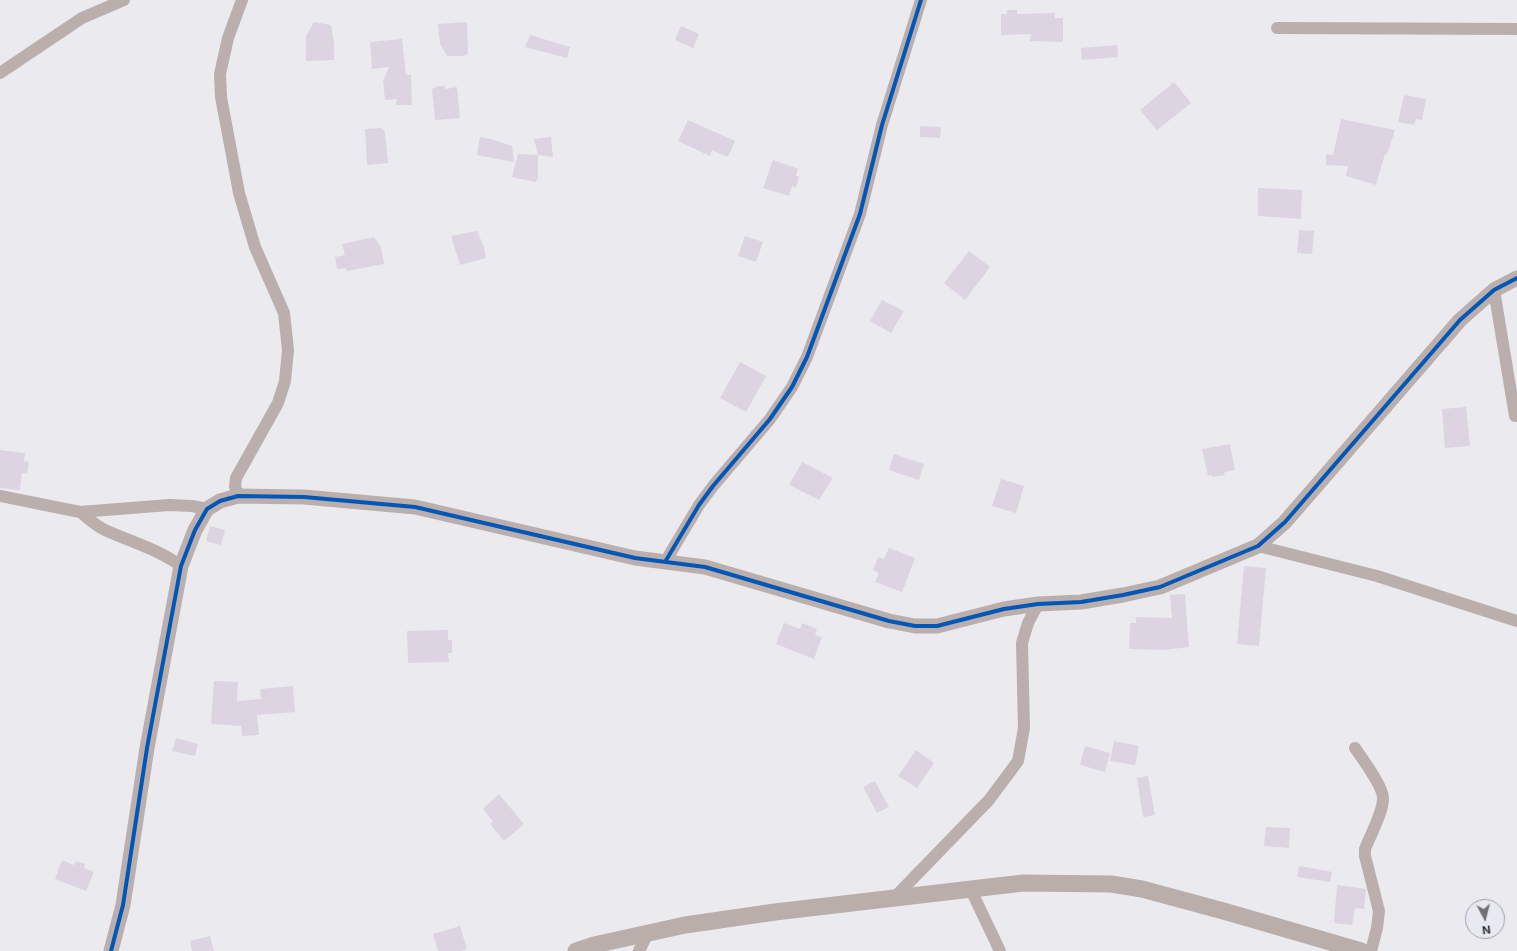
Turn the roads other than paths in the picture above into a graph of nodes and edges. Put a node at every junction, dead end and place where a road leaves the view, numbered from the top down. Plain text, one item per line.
1 (124, 0) edge
2 (242, 0) edge
3 (921, 0) edge
4 (1277, 28) dead end
5 (1517, 29) edge
6 (0, 73) edge
7 (1517, 278) edge
8 (1494, 290) junction
9 (1515, 416) dead end
10 (0, 496) edge
11 (238, 496) junction
12 (207, 509) junction
13 (80, 512) junction
14 (1258, 546) junction
15 (665, 562) junction
16 (181, 566) junction
17 (1038, 604) junction
18 (1517, 621) edge
19 (1355, 748) dead end
20 (970, 888) junction
21 (894, 898) junction
22 (648, 933) junction
23 (111, 951) edge
24 (576, 951) edge
25 (639, 951) edge
26 (1000, 951) edge
27 (1361, 951) edge
28 (1371, 951) edge

1 - 6 street
2 - 11 street
3 - 15 street
4 - 5 street
7 - 8 street
8 - 9 street
8 - 14 street
10 - 13 street
11 - 12 street
11 - 15 street
12 - 13 street
12 - 16 street
13 - 16 street
14 - 17 street
14 - 18 street
15 - 17 street
16 - 23 street
17 - 21 street
19 - 28 street
20 - 21 main road
20 - 26 street
20 - 27 main road
21 - 22 main road
22 - 24 main road
22 - 25 street

